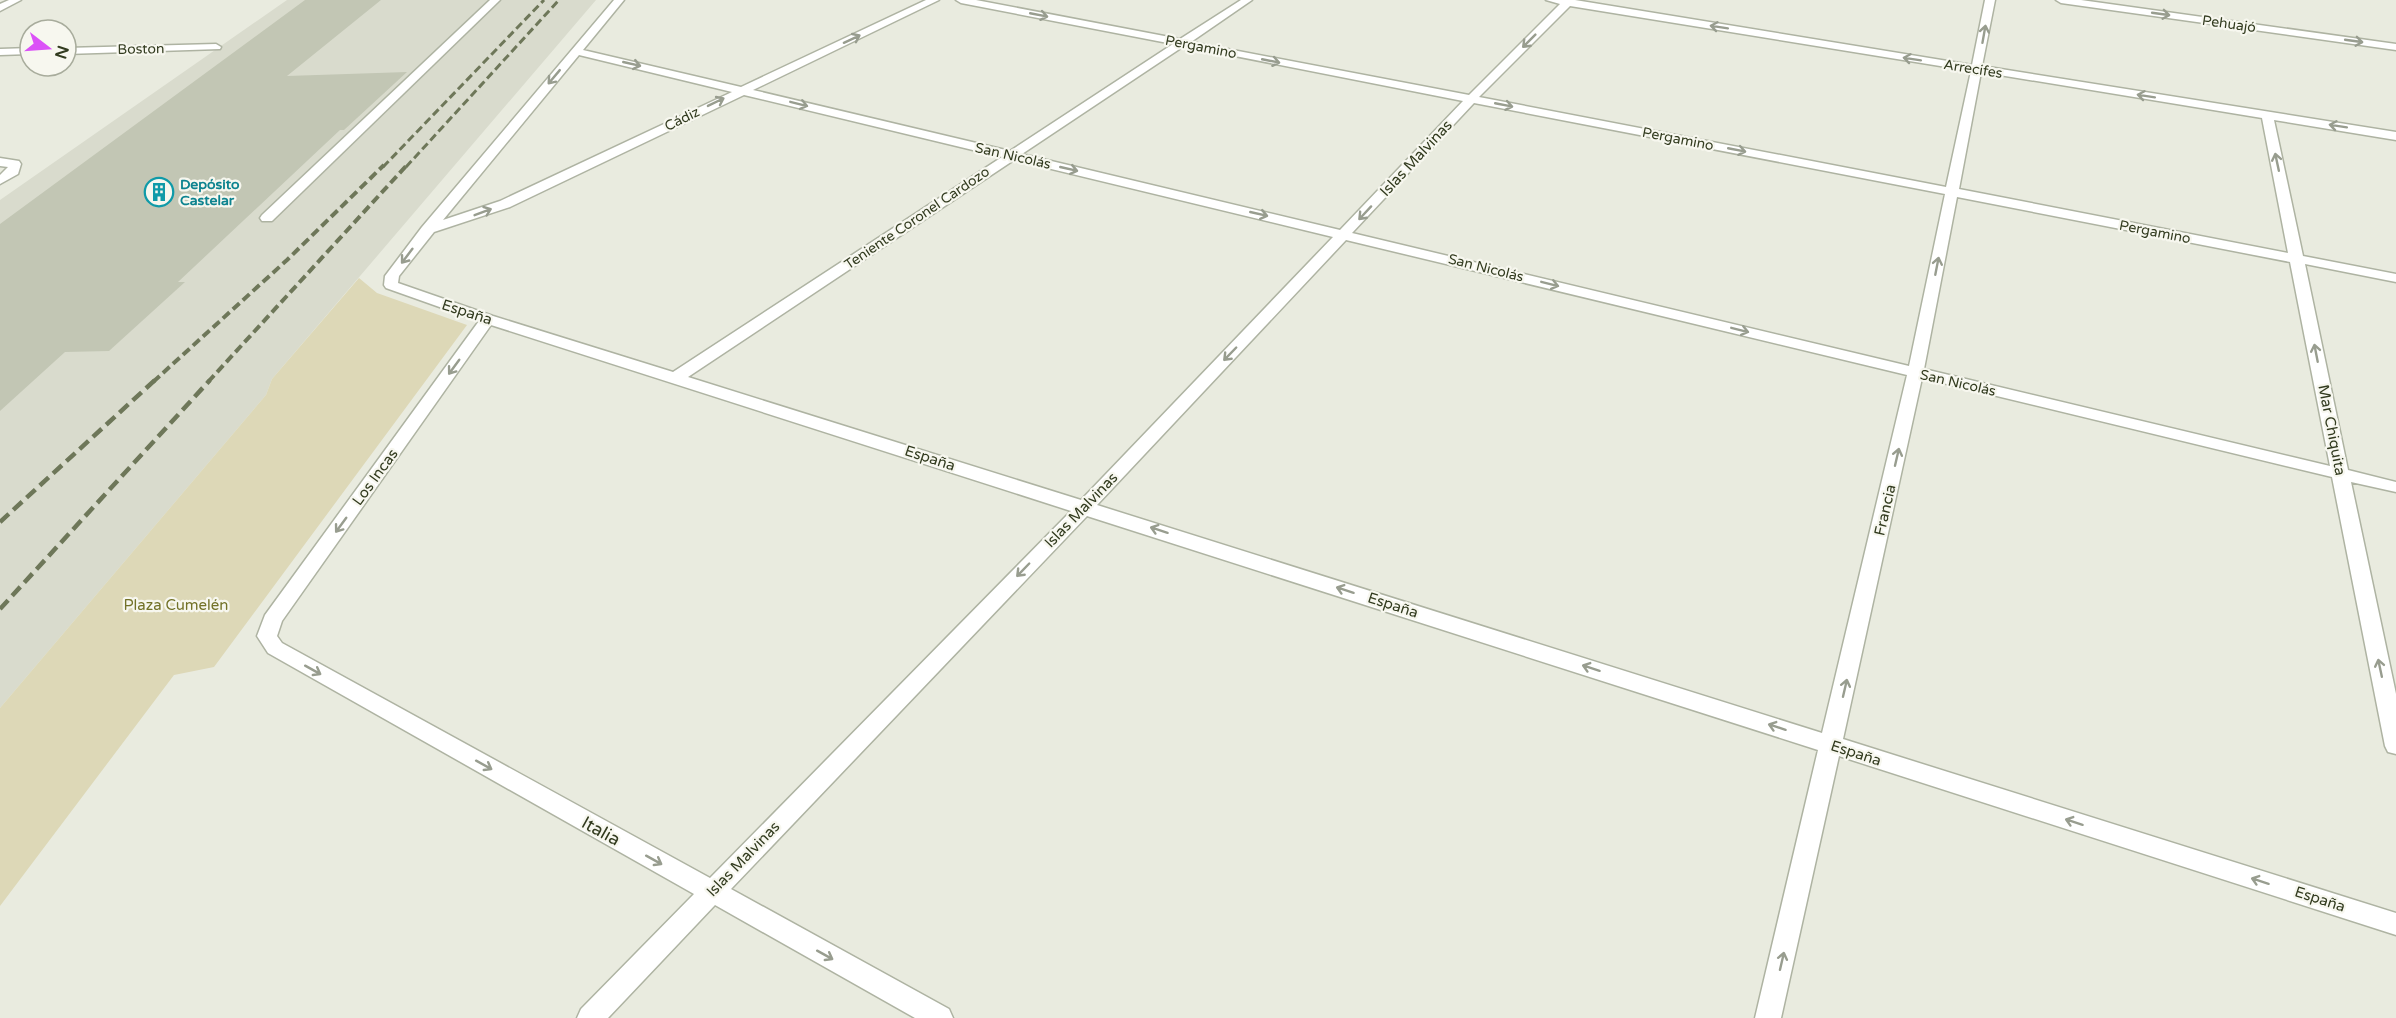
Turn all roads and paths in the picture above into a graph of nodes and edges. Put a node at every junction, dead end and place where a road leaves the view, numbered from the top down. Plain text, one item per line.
1 (16, 0) edge
2 (495, 0) edge
3 (619, 0) edge
4 (934, 0) edge
5 (961, 0) edge
6 (1247, 0) edge
7 (1990, 0) edge
8 (2061, 0) edge
9 (1563, 1) edge
10 (0, 9) edge
11 (1181, 44) junction
12 (216, 47) dead end
13 (2396, 47) edge
14 (18, 51) edge
15 (78, 51) edge
16 (575, 51) junction
17 (0, 52) edge
18 (1977, 69) junction
19 (742, 90) junction
20 (1471, 99) junction
21 (2268, 115) junction
22 (2396, 136) edge
23 (1012, 156) junction
24 (0, 162) edge
25 (0, 180) edge
26 (1952, 192) junction
27 (267, 218) dead end
28 (427, 230) junction
29 (1344, 234) junction
30 (2298, 259) junction
31 (2396, 278) edge
32 (488, 319) junction
33 (1916, 372) junction
34 (678, 377) junction
35 (2340, 474) junction
36 (2396, 487) edge
37 (1084, 507) junction
38 (267, 636) joint
39 (1832, 745) junction
40 (2396, 746) edge
41 (711, 892) junction
42 (2396, 924) edge
43 (590, 1018) edge
44 (940, 1018) edge
45 (1768, 1018) edge

1 - 10 street
2 - 27 street
3 - 16 street
19 -> 4 street, Cádiz
5 -> 11 street, Pergamino
6 - 11 street, Teniente Coronel Cardozo
18 -> 7 street, Francia
8 -> 13 street, Pehuajó
18 -> 9 street, Arrecifes
9 -> 20 street, Islas Malvinas
11 -> 20 street, Pergamino
11 - 23 street, Teniente Coronel Cardozo
12 - 15 street, Boston
14 - 17 street
16 -> 19 street, San Nicolás
16 -> 28 street
21 -> 18 street, Arrecifes
18 - 26 street, Francia
19 -> 23 street, San Nicolás
28 -> 19 street, Cádiz
20 -> 26 street, Pergamino
20 -> 29 street, Islas Malvinas
22 -> 21 street, Arrecifes
30 -> 21 street, Mar Chiquita
23 -> 29 street, San Nicolás
23 - 34 street, Teniente Coronel Cardozo
24 - 25 street
26 - 30 street, Pergamino
33 -> 26 street, Francia
28 -> 32 street, España
29 -> 33 street, San Nicolás
29 -> 37 street, Islas Malvinas
30 - 31 street, Pergamino
35 -> 30 street, Mar Chiquita
32 - 34 street, España
32 -> 38 street, Los Incas
33 - 35 street, San Nicolás
39 -> 33 street, Francia
34 - 37 street, España
35 - 36 street, San Nicolás
40 -> 35 street, Mar Chiquita
39 -> 37 street, España
37 -> 41 street, Islas Malvinas
38 -> 41 street, Italia
42 -> 39 street, España
45 -> 39 street, Francia
41 - 43 street, Islas Malvinas
41 -> 44 street, Italia

